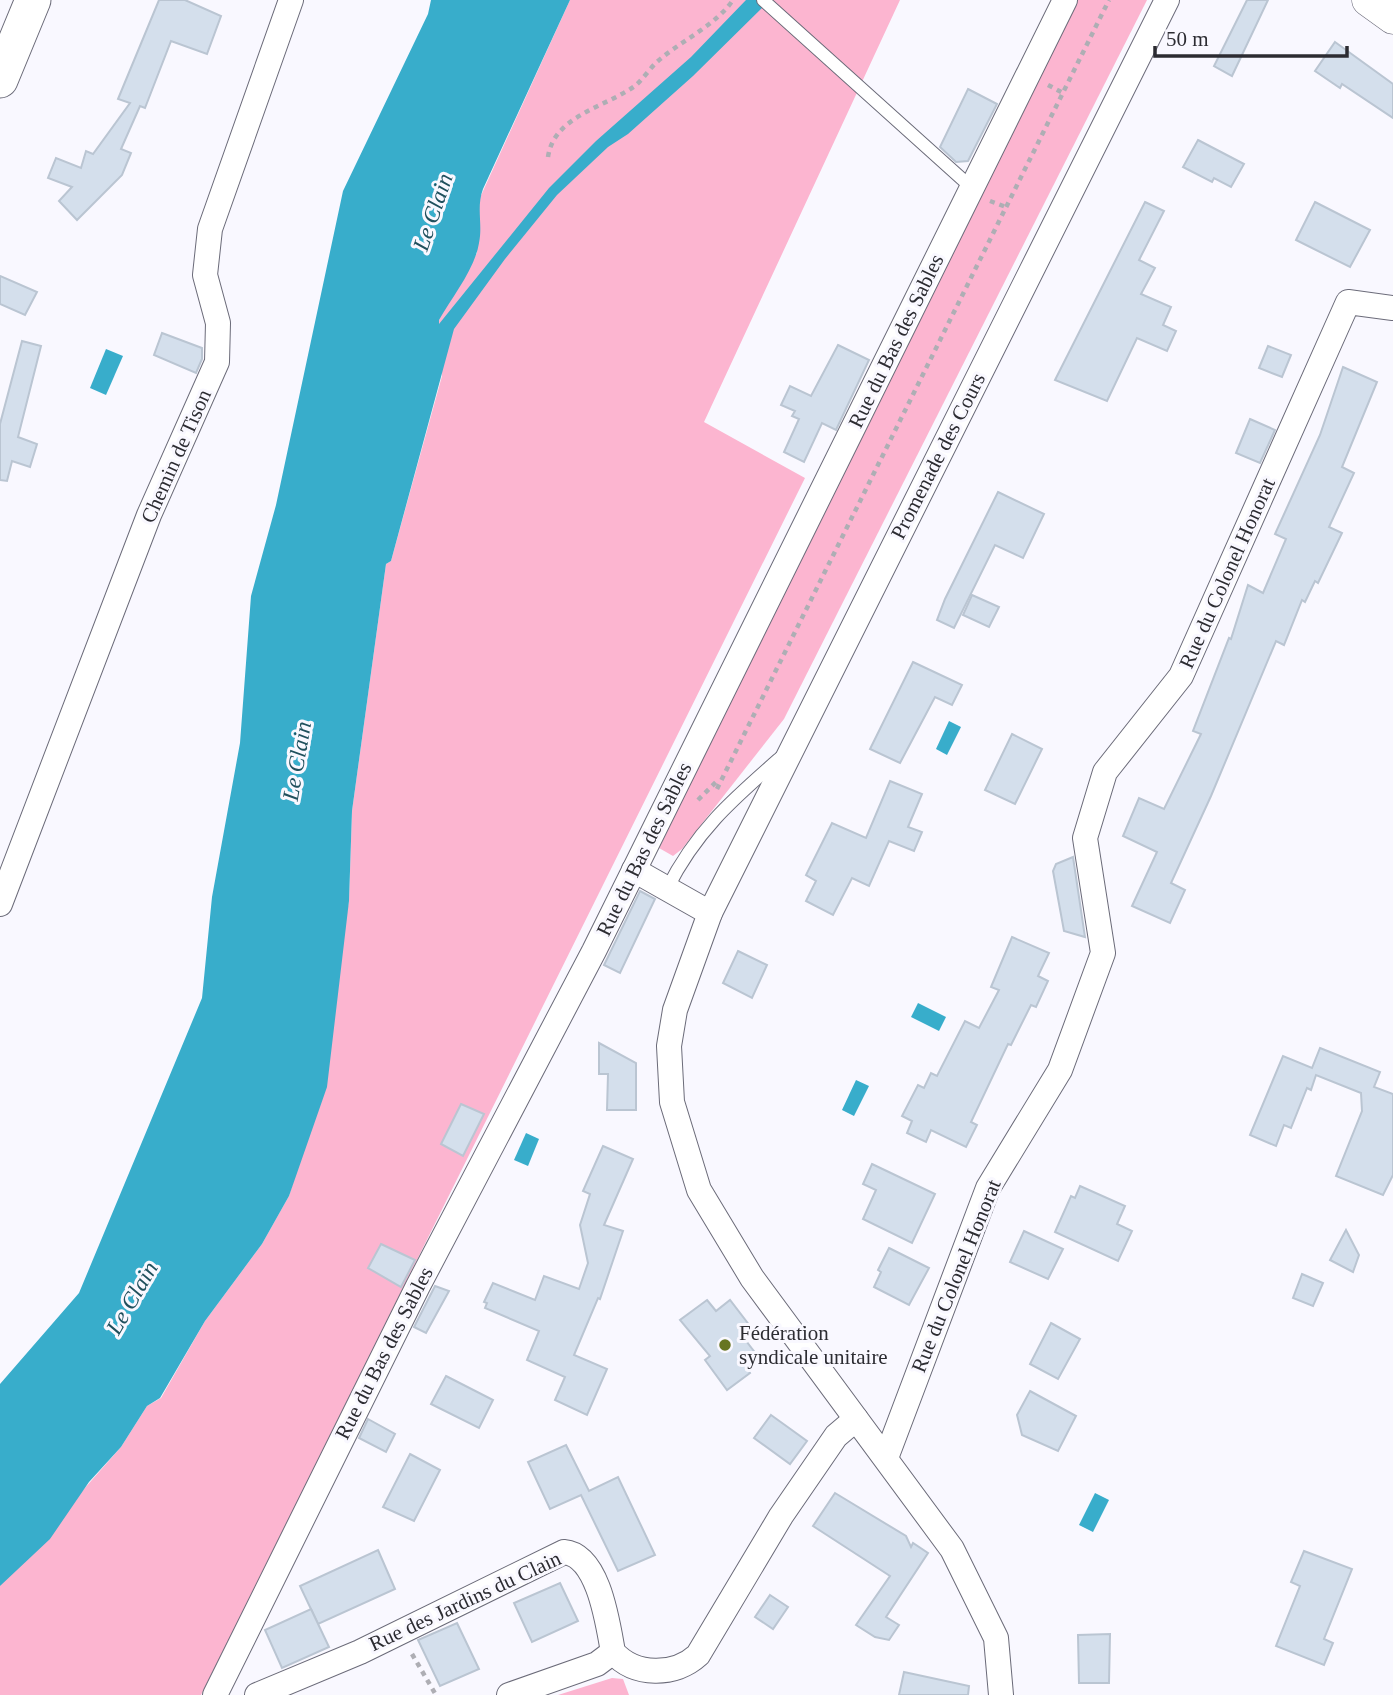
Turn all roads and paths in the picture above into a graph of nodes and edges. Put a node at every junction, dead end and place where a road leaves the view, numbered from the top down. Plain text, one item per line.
1 (33, 0) edge
2 (291, 0) edge
3 (733, 0) edge
4 (1065, 0) edge
5 (1109, 0) edge
6 (1167, 0) edge
7 (1368, 0) edge
8 (766, 3) edge
9 (1393, 18) edge
10 (0, 80) edge
11 (548, 157) dead end
12 (982, 195) junction
13 (1006, 207) junction
14 (1393, 308) edge
15 (791, 749) junction
16 (707, 827) junction
17 (634, 870) junction
18 (667, 889) junction
19 (0, 904) edge
20 (710, 913) junction
21 (856, 1419) junction
22 (886, 1458) junction
23 (612, 1652) junction
24 (424, 1671) dead end
25 (215, 1695) edge
26 (257, 1695) edge
27 (436, 1695) edge
28 (509, 1695) edge
29 (1001, 1695) edge

1 - 10 main road
2 - 19 street, Chemin de Tison
3 - 11 path
4 - 12 street, Rue du Bas des Sables
5 - 13 path
6 - 15 street, Promenade des Cours
7 - 9 street
8 - 12 lane
12 - 13 path
12 - 17 street, Rue du Bas des Sables
13 - 16 path
14 - 22 street, Rue du Colonel Honorat
15 - 16 lane
15 - 20 street, Promenade des Cours
16 - 18 lane
17 - 18 street
17 - 25 street, Rue du Bas des Sables
18 - 20 street
20 - 21 street, Promenade des Cours
21 - 22 street, Promenade des Cours
21 - 23 street
22 - 29 street, Promenade des Cours
23 - 26 street, Rue des Jardins du Clain
23 - 28 street
24 - 27 path

